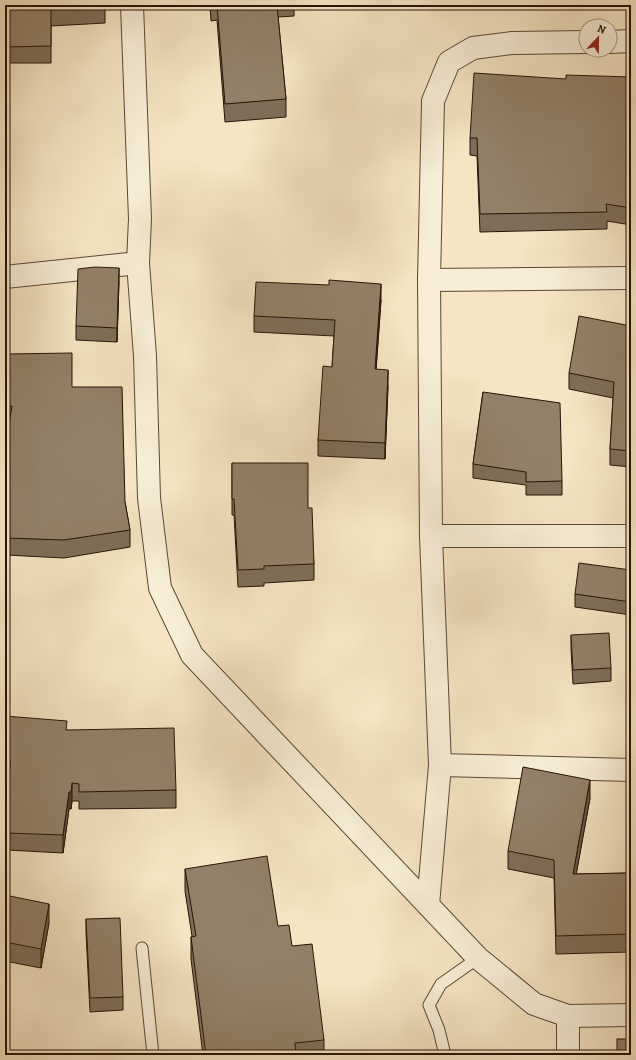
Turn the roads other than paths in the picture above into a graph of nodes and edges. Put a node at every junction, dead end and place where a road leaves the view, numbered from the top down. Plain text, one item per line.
1 (132, 5) edge
2 (631, 41) edge
3 (578, 42) edge
4 (618, 42) edge
5 (138, 263) junction
6 (5, 277) edge
7 (631, 278) edge
8 (429, 280) junction
9 (431, 536) junction
10 (631, 536) edge
11 (440, 765) junction
12 (631, 770) edge
13 (428, 905) junction
14 (142, 948) dead end
15 (478, 958) junction
16 (631, 1015) edge
17 (568, 1016) junction
18 (153, 1055) edge
19 (445, 1055) edge
20 (568, 1055) edge

1 - 5 street
2 - 4 street
3 - 8 street
5 - 6 street
5 - 13 street
7 - 8 street
8 - 9 street
9 - 10 street
9 - 11 street
11 - 12 street
11 - 13 street
13 - 15 street
14 - 18 lane
15 - 17 street
15 - 19 lane
16 - 17 street
17 - 20 street

